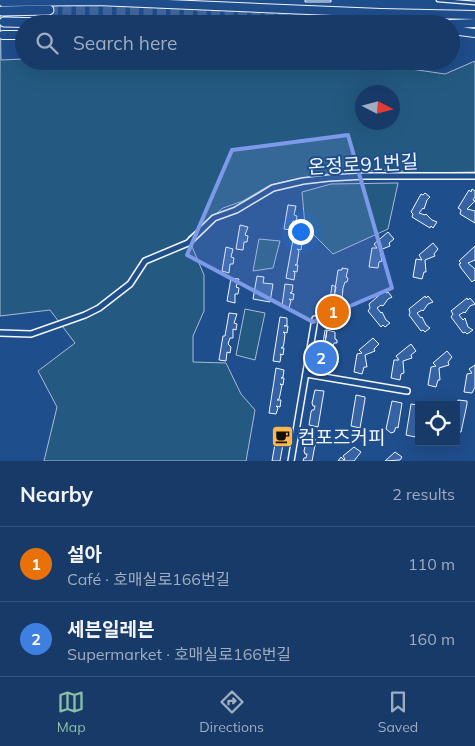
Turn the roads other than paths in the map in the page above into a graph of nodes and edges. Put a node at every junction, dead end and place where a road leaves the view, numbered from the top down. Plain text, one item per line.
1 (438, 0) edge
2 (475, 3) edge
3 (2, 7) joint
4 (49, 10) tunnel mouth
5 (475, 15) edge
6 (4, 22) dead end
7 (15, 22) edge
8 (475, 23) edge
9 (460, 24) edge
10 (460, 31) edge
11 (475, 33) edge
12 (3, 35) dead end
13 (15, 35) edge
14 (475, 176) edge
15 (315, 319) dead end
16 (0, 334) edge
17 (306, 374) junction
18 (407, 391) dead end
19 (292, 461) edge

1 - 2 lane
3 - 4 highway
3 - 5 highway
6 - 7 highway
8 - 9 highway
10 - 11 highway
12 - 13 highway
14 - 16 street, 온정로91번길
15 - 17 street
17 - 18 street
17 - 19 street

